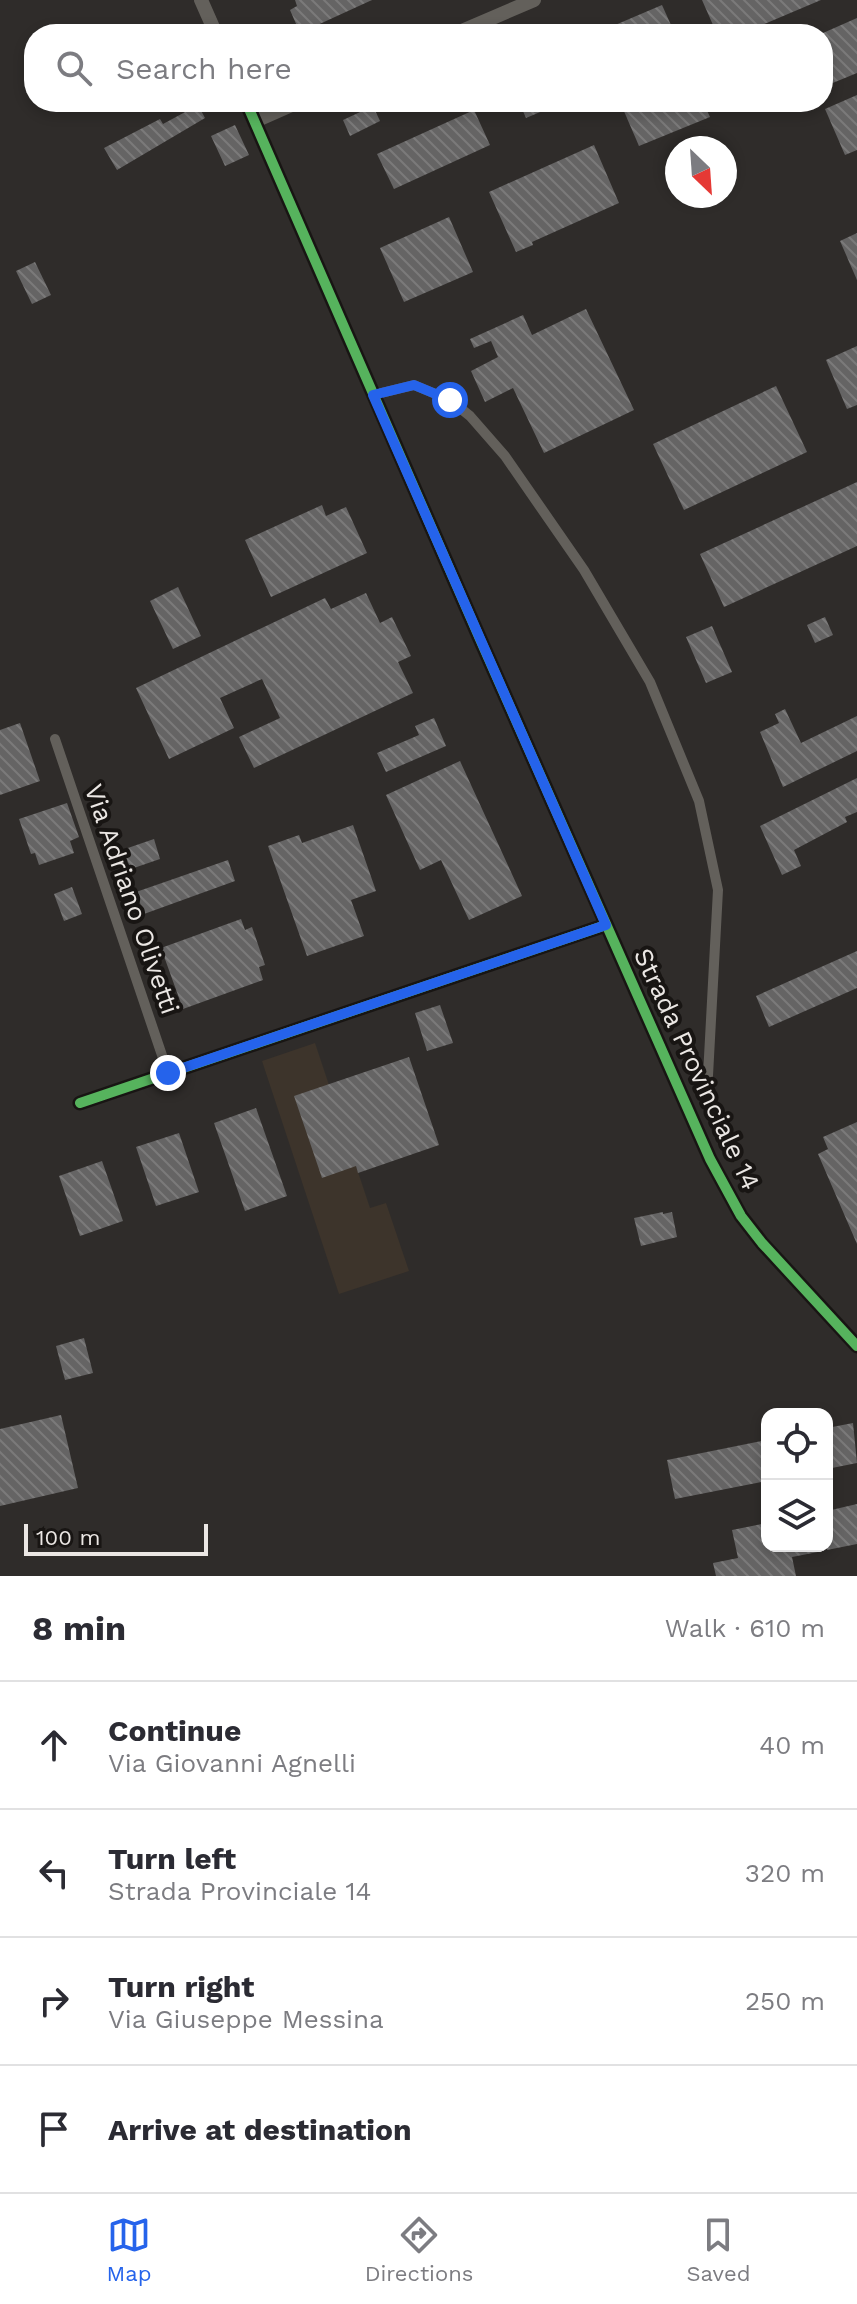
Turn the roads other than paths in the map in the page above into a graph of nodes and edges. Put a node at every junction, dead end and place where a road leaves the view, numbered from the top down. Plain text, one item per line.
1 (201, 0) edge
2 (534, 0) edge
3 (212, 24) edge
4 (478, 24) edge
5 (251, 112) edge
6 (275, 112) edge
7 (255, 121) junction
8 (373, 395) junction
9 (55, 739) dead end
10 (606, 925) junction
11 (168, 1073) junction
12 (707, 1094) dead end
13 (80, 1103) dead end
14 (855, 1340) edge

1 - 3 street
2 - 4 street
5 - 7 street, Strada Provinciale 14
6 - 7 street
7 - 8 street, Strada Provinciale 14
8 - 10 street, Strada Provinciale 14
8 - 12 street
9 - 11 street, Via Adriano Olivetti
10 - 11 street
10 - 14 street, Strada Provinciale 14
11 - 13 street

